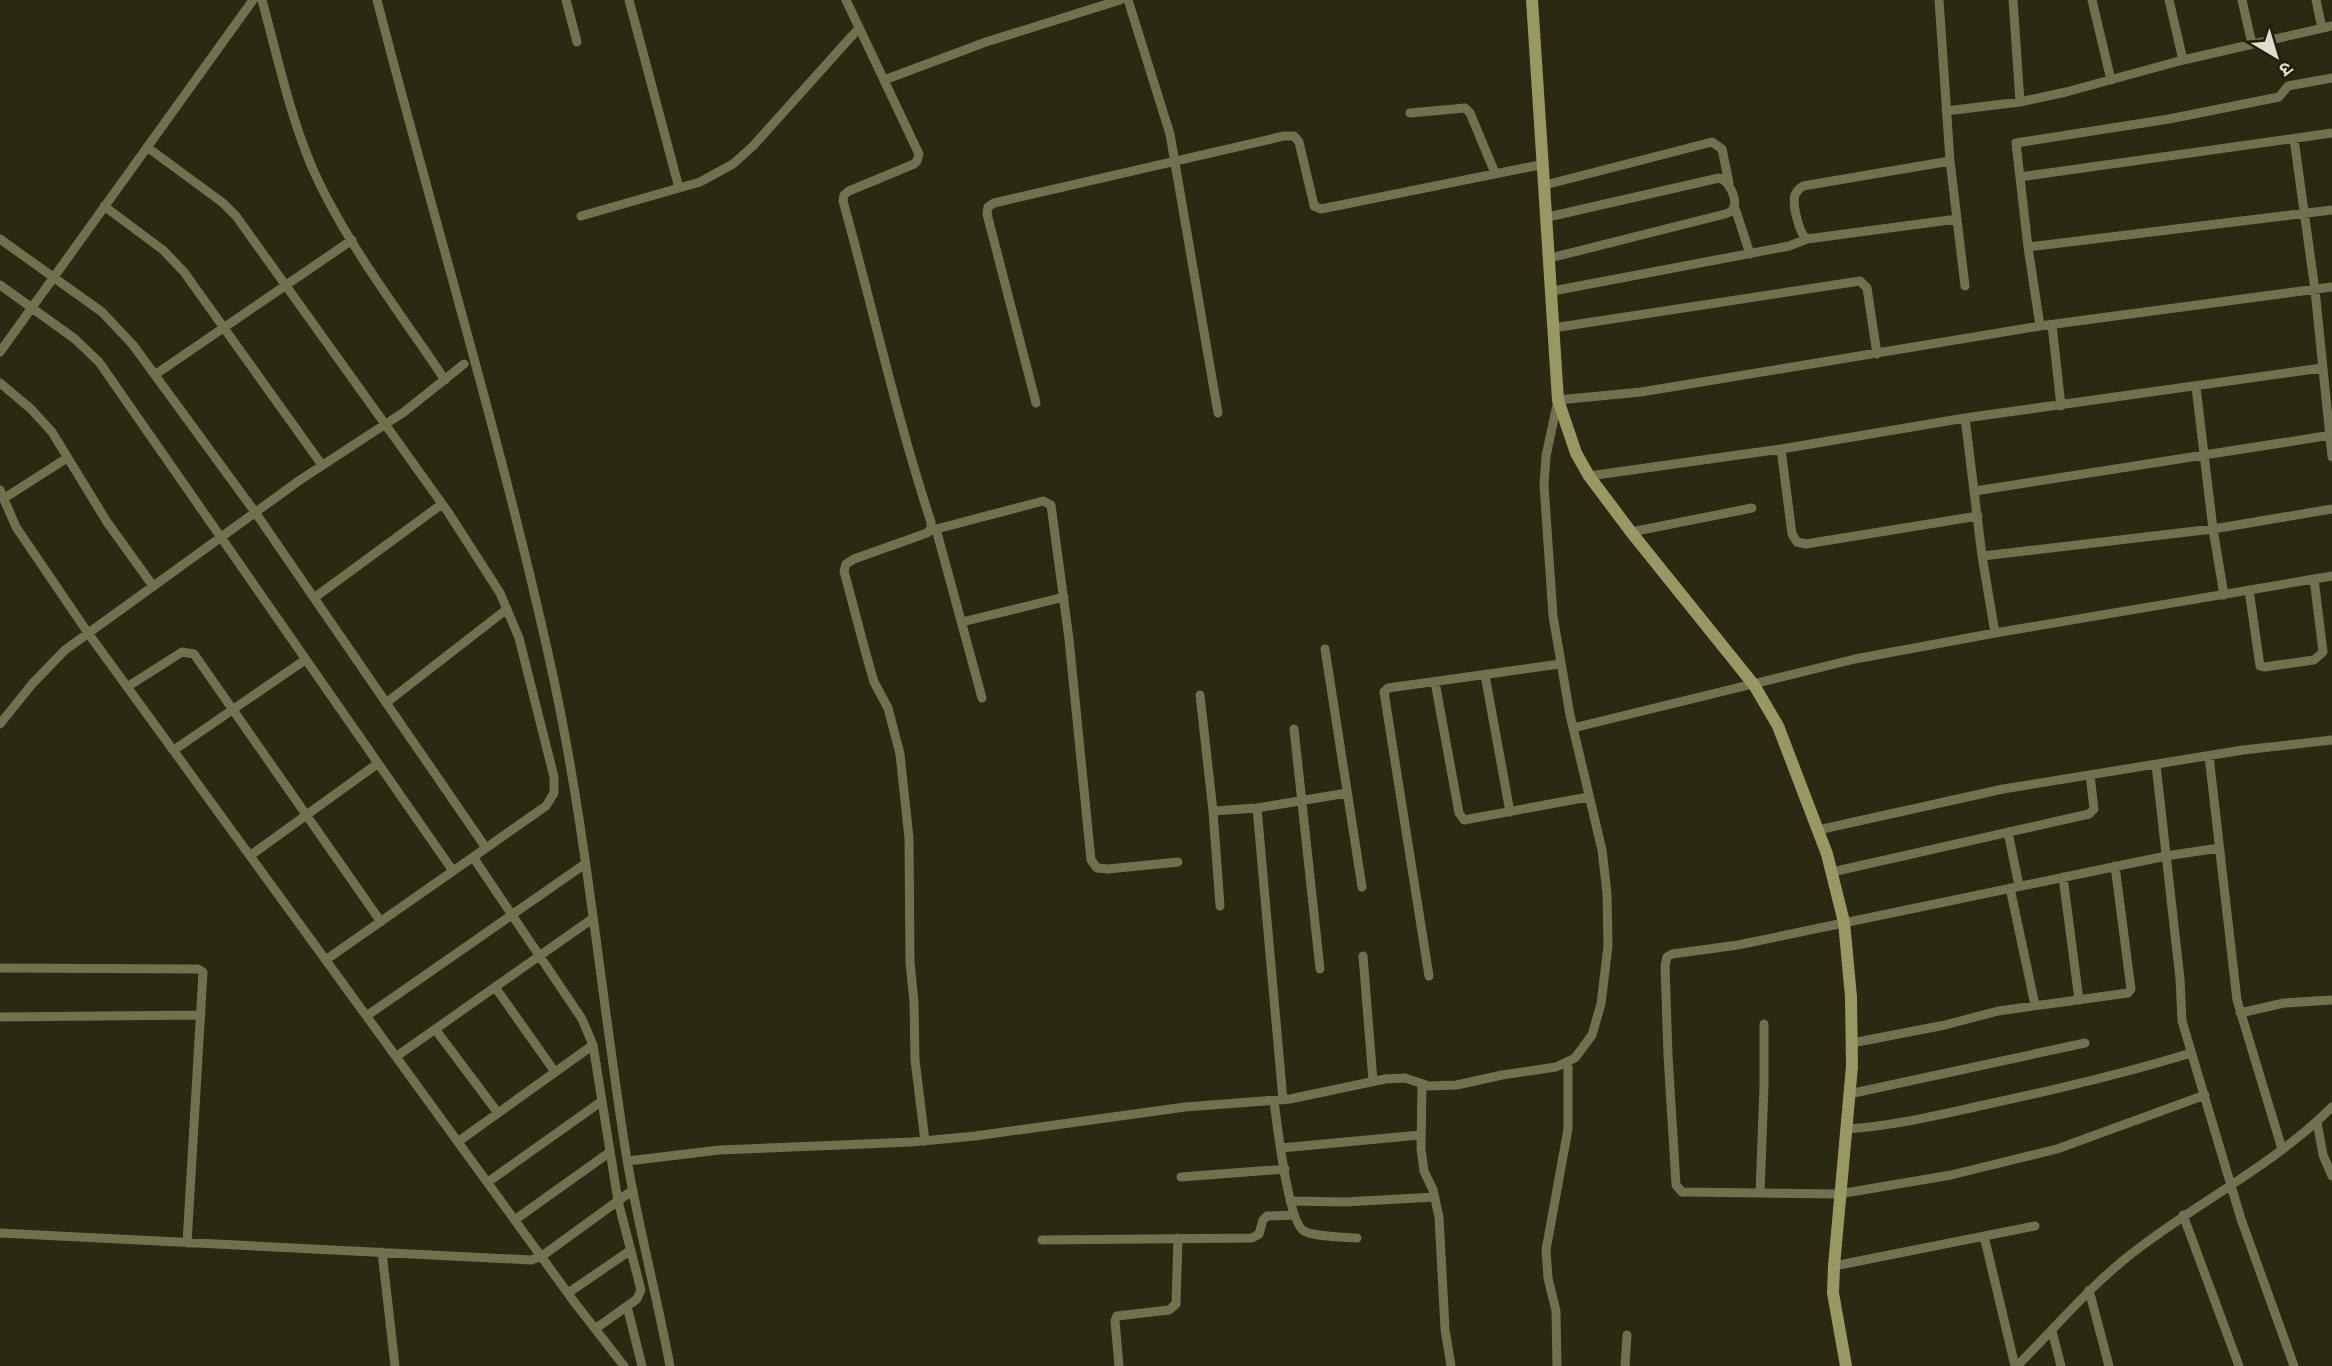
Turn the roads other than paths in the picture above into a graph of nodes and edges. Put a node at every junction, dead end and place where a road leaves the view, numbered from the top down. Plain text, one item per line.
1 (253, 0) edge
2 (262, 0) edge
3 (377, 0) edge
4 (566, 0) edge
5 (629, 0) edge
6 (846, 0) edge
7 (1120, 0) edge
8 (1128, 0) edge
9 (1532, 0) edge
10 (1939, 0) edge
11 (2013, 0) edge
12 (2092, 0) edge
13 (2169, 0) edge
14 (2242, 0) edge
15 (2316, 0) edge
16 (1095, 4) edge
17 (2327, 27) edge
18 (859, 28) junction
19 (577, 42) dead end
20 (2252, 44) junction
21 (2183, 60) junction
22 (2332, 78) edge
23 (884, 80) junction
24 (2111, 80) junction
25 (2020, 102) junction
26 (1946, 111) junction
27 (1410, 113) dead end
28 (2332, 133) edge
29 (2294, 139) junction
30 (147, 147) junction
31 (1175, 161) junction
32 (1950, 161) junction
33 (1544, 163) junction
34 (1494, 173) junction
35 (2020, 177) junction
36 (1729, 183) junction
37 (1545, 185) junction
38 (679, 188) junction
39 (1734, 205) junction
40 (104, 206) junction
41 (2332, 210) edge
42 (2304, 214) junction
43 (581, 216) dead end
44 (1548, 217) junction
45 (1957, 219) junction
46 (0, 239) edge
47 (1807, 239) junction
48 (352, 240) junction
49 (2028, 247) junction
50 (1750, 254) junction
51 (1550, 258) junction
52 (54, 277) junction
53 (0, 285) edge
54 (288, 286) junction
55 (1965, 286) dead end
56 (2332, 287) edge
57 (2315, 290) junction
58 (1553, 291) junction
59 (31, 308) junction
60 (2052, 325) junction
61 (2040, 326) junction
62 (1553, 328) junction
63 (225, 329) junction
64 (0, 352) edge
65 (1877, 354) junction
66 (464, 365) dead end
67 (2322, 368) junction
68 (156, 374) junction
69 (445, 380) junction
70 (0, 383) edge
71 (2196, 387) junction
72 (1558, 400) junction
73 (1036, 402) dead end
74 (2061, 406) junction
75 (1218, 413) dead end
76 (1965, 418) junction
77 (385, 424) junction
78 (2331, 435) edge
79 (1781, 449) junction
80 (2205, 455) junction
81 (2332, 457) edge
82 (67, 458) junction
83 (322, 465) junction
84 (1589, 476) junction
85 (1975, 491) junction
86 (1, 495) edge
87 (442, 504) junction
88 (1752, 508) dead end
89 (2332, 509) edge
90 (255, 512) junction
91 (1978, 516) junction
92 (2213, 529) junction
93 (933, 530) junction
94 (1631, 532) junction
95 (219, 538) junction
96 (1982, 556) junction
97 (2332, 576) edge
98 (2314, 579) junction
99 (153, 586) junction
100 (2249, 590) junction
101 (2224, 595) junction
102 (1064, 597) junction
103 (314, 598) junction
104 (507, 609) junction
105 (962, 622) junction
106 (88, 633) junction
107 (1995, 633) junction
108 (1325, 649) dead end
109 (305, 660) junction
110 (1560, 664) junction
111 (1485, 674) junction
112 (1435, 682) junction
113 (1754, 685) junction
114 (127, 687) junction
115 (1200, 695) dead end
116 (982, 698) dead end
117 (387, 703) junction
118 (233, 710) junction
119 (0, 724) edge
120 (1294, 729) dead end
121 (1573, 729) junction
122 (2332, 740) edge
123 (174, 750) junction
124 (2209, 756) junction
125 (377, 764) junction
126 (2156, 765) junction
127 (2091, 775) junction
128 (1347, 793) junction
129 (1588, 797) junction
130 (1301, 801) junction
131 (1257, 808) junction
132 (1213, 811) junction
133 (1510, 812) junction
134 (306, 815) junction
135 (1818, 830) junction
136 (2008, 832) junction
137 (486, 848) junction
138 (2219, 848) junction
139 (251, 855) junction
140 (2166, 856) junction
141 (473, 857) junction
142 (1178, 862) dead end
143 (585, 864) junction
144 (2115, 866) junction
145 (453, 871) junction
146 (1832, 872) junction
147 (2063, 877) junction
148 (1362, 887) dead end
149 (2014, 887) junction
150 (1220, 906) dead end
151 (512, 914) junction
152 (593, 919) junction
153 (381, 922) junction
154 (1844, 922) junction
155 (540, 955) junction
156 (1363, 956) dead end
157 (327, 959) junction
158 (0, 968) edge
159 (1320, 969) dead end
160 (1429, 976) dead end
161 (495, 987) junction
162 (2079, 1000) junction
163 (2332, 1000) edge
164 (2035, 1005) junction
165 (2240, 1013) junction
166 (368, 1015) junction
167 (201, 1016) junction
168 (0, 1017) edge
169 (1764, 1024) dead end
170 (435, 1029) junction
171 (1852, 1043) junction
172 (2085, 1043) dead end
173 (593, 1045) junction
174 (2191, 1053) junction
175 (397, 1056) junction
176 (1568, 1063) junction
177 (555, 1072) junction
178 (1373, 1081) junction
179 (1422, 1084) junction
180 (1849, 1094) junction
181 (2204, 1095) junction
182 (602, 1101) junction
183 (1278, 1101) junction
184 (2332, 1107) edge
185 (498, 1113) junction
186 (2317, 1122) junction
187 (1847, 1129) junction
188 (1420, 1135) junction
189 (459, 1141) junction
190 (925, 1141) junction
191 (1281, 1148) junction
192 (2282, 1149) junction
193 (610, 1152) junction
194 (628, 1161) junction
195 (1285, 1169) junction
196 (2332, 1176) edge
197 (1181, 1177) dead end
198 (488, 1182) junction
199 (2231, 1184) junction
200 (633, 1190) junction
201 (1760, 1193) junction
202 (1839, 1194) junction
203 (1435, 1197) junction
204 (618, 1201) junction
205 (1290, 1201) junction
206 (1294, 1215) junction
207 (2183, 1215) junction
208 (516, 1219) junction
209 (2035, 1226) dead end
210 (0, 1233) edge
211 (1984, 1236) junction
212 (1178, 1238) junction
213 (1357, 1238) dead end
214 (1042, 1240) dead end
215 (187, 1243) junction
216 (631, 1250) junction
217 (382, 1252) junction
218 (542, 1256) junction
219 (1834, 1266) junction
220 (2090, 1290) junction
221 (568, 1293) junction
222 (627, 1306) junction
223 (595, 1329) junction
224 (2052, 1331) junction
225 (1627, 1335) dead end
226 (395, 1366) edge
227 (624, 1366) edge
228 (642, 1366) edge
229 (670, 1366) edge
230 (1119, 1366) edge
231 (1451, 1366) edge
232 (1557, 1366) edge
233 (1625, 1366) edge
234 (1846, 1366) edge
235 (2016, 1366) edge
236 (2061, 1366) edge
237 (2109, 1366) edge
238 (2239, 1366) edge
239 (2294, 1366) edge

1 - 30 street
2 - 48 street
3 - 143 street
4 - 19 street
5 - 38 street
6 - 18 street
7 - 16 street
8 - 31 street
9 - 33 street
10 - 26 street
11 - 25 street
12 - 24 street
13 - 21 street
14 - 20 street
15 - 17 street
16 - 23 street
17 - 20 street
18 - 23 street
18 - 38 street
20 - 21 street
21 - 24 street
22 - 35 street
23 - 93 street
24 - 25 street
25 - 26 street
26 - 32 street
27 - 34 street
28 - 29 street
29 - 35 street
29 - 42 street
30 - 40 street
30 - 54 street
31 - 34 street
31 - 73 street
31 - 75 street
32 - 45 street
32 - 47 street
33 - 34 street
33 - 37 street
35 - 49 street
36 - 37 street
36 - 39 street
36 - 44 street
37 - 44 street
38 - 43 street
39 - 50 street
39 - 51 street
40 - 52 street
40 - 63 street
41 - 42 street
42 - 49 street
42 - 57 street
44 - 51 street
45 - 47 street
45 - 55 street
46 - 52 street
47 - 50 street
48 - 54 street
48 - 69 street
49 - 61 street
50 - 58 street
51 - 58 street
52 - 59 street
52 - 68 street
53 - 59 street
54 - 63 street
54 - 77 street
56 - 57 street
57 - 60 street
57 - 67 street
58 - 62 street
59 - 64 street
59 - 95 street
60 - 61 street
60 - 74 street
61 - 65 street
62 - 65 street
62 - 72 street
63 - 68 street
63 - 83 street
65 - 72 street
66 - 69 street
67 - 71 street
67 - 78 street
68 - 90 street
69 - 77 street
70 - 82 street
71 - 74 street
71 - 80 street
72 - 84 street
72 - 110 street
74 - 76 street
76 - 79 street
76 - 85 street
77 - 83 street
77 - 87 street
78 - 80 street
78 - 81 street
79 - 84 street
79 - 91 street
80 - 85 street
80 - 92 street
82 - 86 street
82 - 99 street
83 - 90 street
84 - 94 street
85 - 91 street
86 - 106 street
87 - 103 street
87 - 104 street
88 - 94 street
89 - 92 street
90 - 95 street
90 - 103 street
91 - 96 street
92 - 96 street
92 - 101 street
93 - 102 street
93 - 105 street
93 - 190 street
94 - 113 street
95 - 99 street
95 - 109 street
96 - 107 street
97 - 98 street
98 - 100 street
98 - 100 street
99 - 106 street
100 - 101 street
101 - 107 street
102 - 105 street
102 - 142 street
103 - 117 street
104 - 117 street
104 - 137 street
105 - 116 street
106 - 114 street
106 - 119 street
107 - 113 street
108 - 128 street
109 - 118 street
109 - 125 street
110 - 111 street
110 - 121 street
111 - 112 street
111 - 133 street
112 - 133 street
112 - 160 street
113 - 121 street
113 - 135 street
114 - 118 street
114 - 123 street
115 - 132 street
117 - 137 street
118 - 123 street
118 - 134 street
120 - 130 street
121 - 129 street
122 - 124 street
123 - 139 street
124 - 126 street
124 - 138 street
125 - 134 street
125 - 145 street
126 - 127 street
126 - 140 street
127 - 135 street
127 - 136 street
128 - 130 street
128 - 148 street
129 - 133 street
129 - 176 street
130 - 131 street
130 - 159 street
131 - 132 street
131 - 183 street
132 - 150 street
134 - 139 street
134 - 153 street
135 - 146 street
136 - 146 street
136 - 149 street
137 - 141 street
138 - 140 street
138 - 165 street
139 - 157 street
140 - 144 street
140 - 174 street
141 - 145 street
141 - 151 street
143 - 151 street
143 - 152 street
144 - 147 street
144 - 162 street
145 - 153 street
146 - 154 street
147 - 149 street
147 - 162 street
149 - 154 street
149 - 164 street
151 - 155 street
151 - 166 street
152 - 155 street
152 - 194 street
153 - 157 street
154 - 171 street
154 - 201 street
155 - 161 street
155 - 173 street
156 - 178 street
157 - 166 street
158 - 167 street
161 - 170 street
161 - 177 street
162 - 164 street
163 - 165 street
164 - 171 street
165 - 192 street
166 - 175 street
167 - 168 street
167 - 215 street
169 - 201 street
170 - 175 street
170 - 185 street
171 - 180 street
172 - 180 street
173 - 177 street
173 - 182 street
174 - 181 street
174 - 187 street
175 - 189 street
176 - 179 street
176 - 232 street
177 - 185 street
178 - 179 street
178 - 183 street
179 - 188 street
180 - 187 street
181 - 199 street
181 - 202 street
182 - 193 street
182 - 198 street
183 - 190 street
183 - 191 street
184 - 186 street
185 - 189 street
186 - 192 street
186 - 196 street
187 - 202 street
188 - 191 street
188 - 203 street
189 - 198 street
190 - 194 street
191 - 195 street
192 - 199 street
193 - 204 street
193 - 208 street
194 - 200 street
195 - 197 street
195 - 205 street
198 - 208 street
199 - 207 street
199 - 239 street
200 - 204 street
200 - 229 street
201 - 202 street
202 - 219 street
203 - 205 street
203 - 231 street
204 - 216 street
204 - 218 street
205 - 206 street
206 - 212 street
206 - 213 street
207 - 220 street
207 - 238 street
208 - 218 street
209 - 211 street
210 - 215 street
211 - 219 street
211 - 235 street
212 - 214 street
212 - 230 street
215 - 217 street
216 - 221 street
216 - 222 street
217 - 218 street
217 - 226 street
218 - 221 street
219 - 234 street
220 - 224 street
220 - 237 street
221 - 223 street
222 - 223 street
222 - 228 street
223 - 227 street
224 - 235 street
224 - 236 street
225 - 233 street

